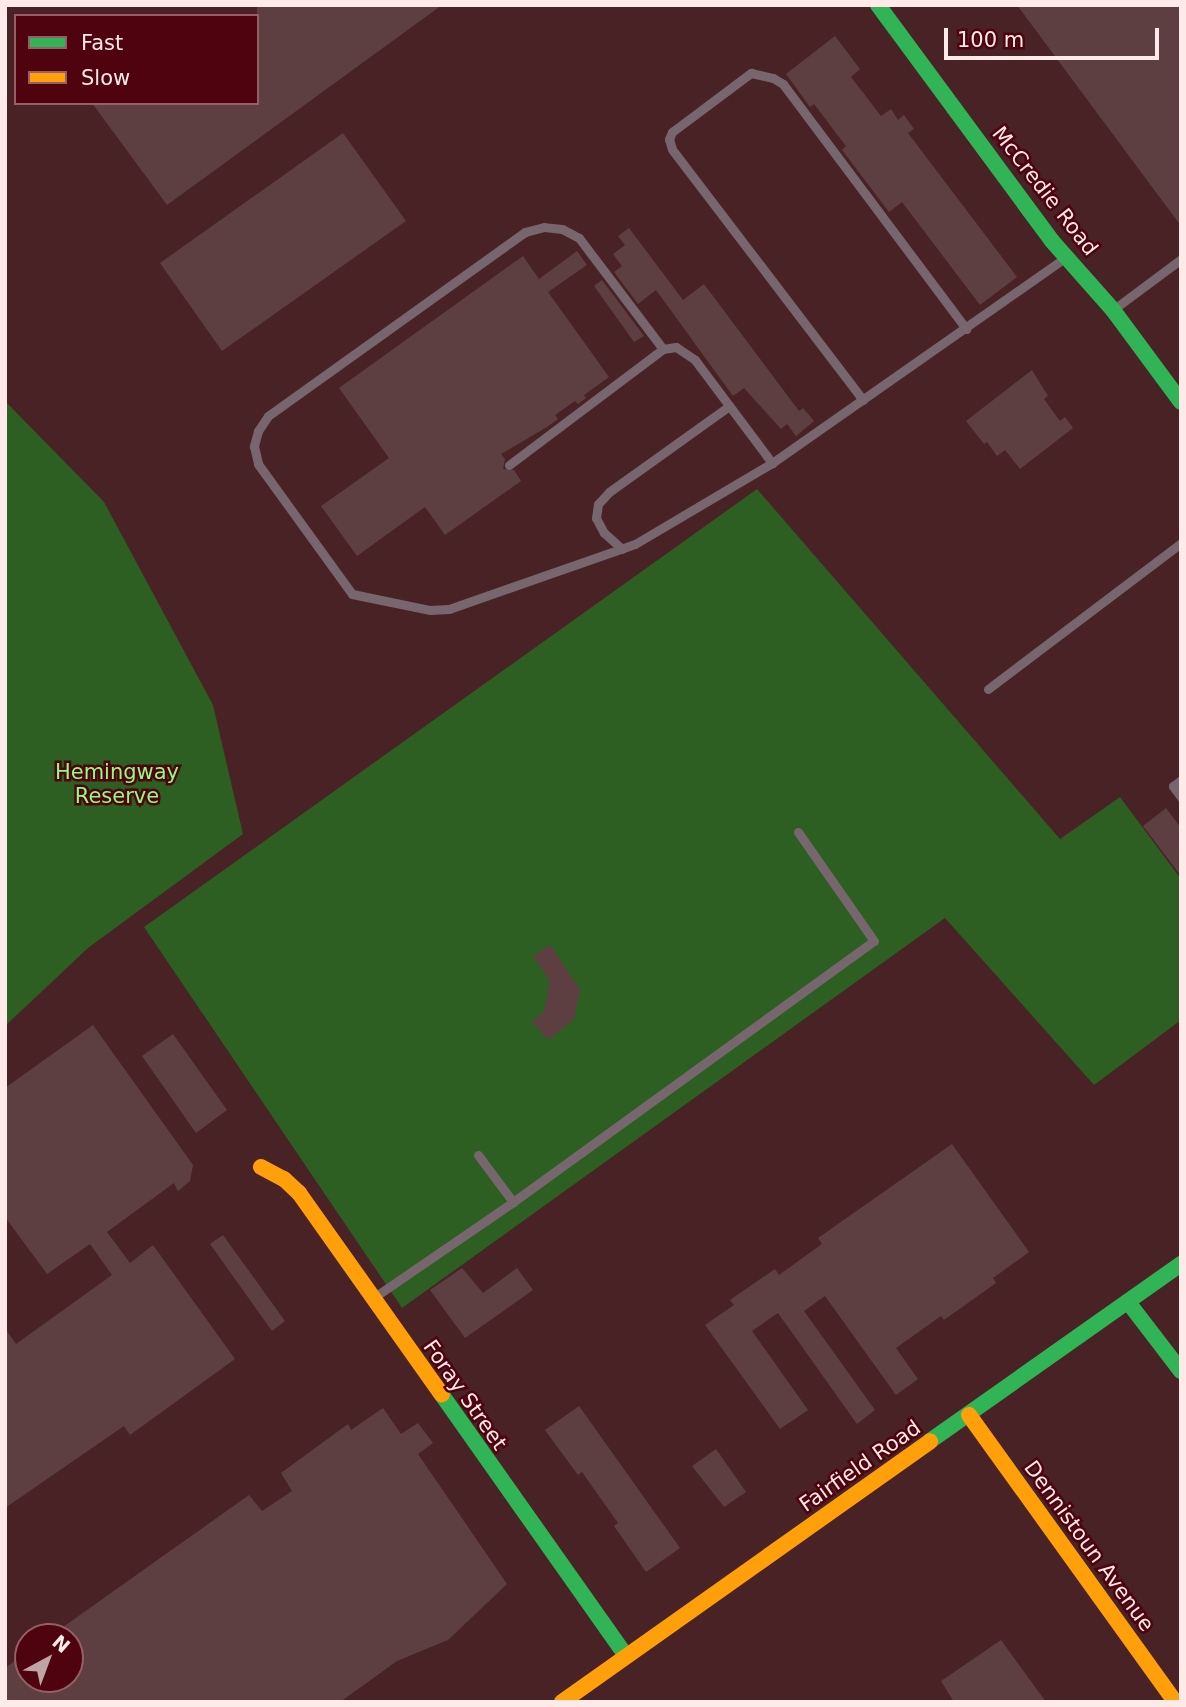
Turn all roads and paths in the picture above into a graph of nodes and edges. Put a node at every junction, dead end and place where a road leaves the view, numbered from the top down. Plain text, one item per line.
1 (878, 5) edge
2 (1067, 257) junction
3 (1181, 259) edge
4 (1112, 310) junction
5 (966, 329) junction
6 (663, 349) junction
7 (863, 400) junction
8 (1181, 402) edge
9 (729, 406) junction
10 (772, 463) junction
11 (509, 465) dead end
12 (1181, 542) edge
13 (622, 549) junction
14 (988, 689) dead end
15 (1181, 780) edge
16 (1181, 797) edge
17 (798, 832) dead end
18 (478, 1155) dead end
19 (261, 1167) dead end
20 (513, 1202) junction
21 (1181, 1264) edge
22 (372, 1299) junction
23 (1128, 1302) junction
24 (1181, 1371) edge
25 (969, 1415) junction
26 (626, 1656) junction
27 (562, 1702) edge
28 (1175, 1702) edge

1 - 2 street, McCredie Road
2 - 4 street, McCredie Road
2 - 5 lane
3 - 4 lane
4 - 8 street, McCredie Road
5 - 7 lane
5 - 7 lane
6 - 9 lane
6 - 11 lane
6 - 13 lane
7 - 10 lane
9 - 10 lane
9 - 13 lane
10 - 13 lane
12 - 14 lane
15 - 16 lane
17 - 20 lane
18 - 20 lane
19 - 22 street, Foray Street
20 - 22 lane
21 - 23 street, Fairfield Road
22 - 26 street, Foray Street
23 - 24 street
23 - 25 street, Fairfield Road
25 - 26 street, Fairfield Road
25 - 28 street, Dennistoun Avenue
26 - 27 street, Fairfield Road

